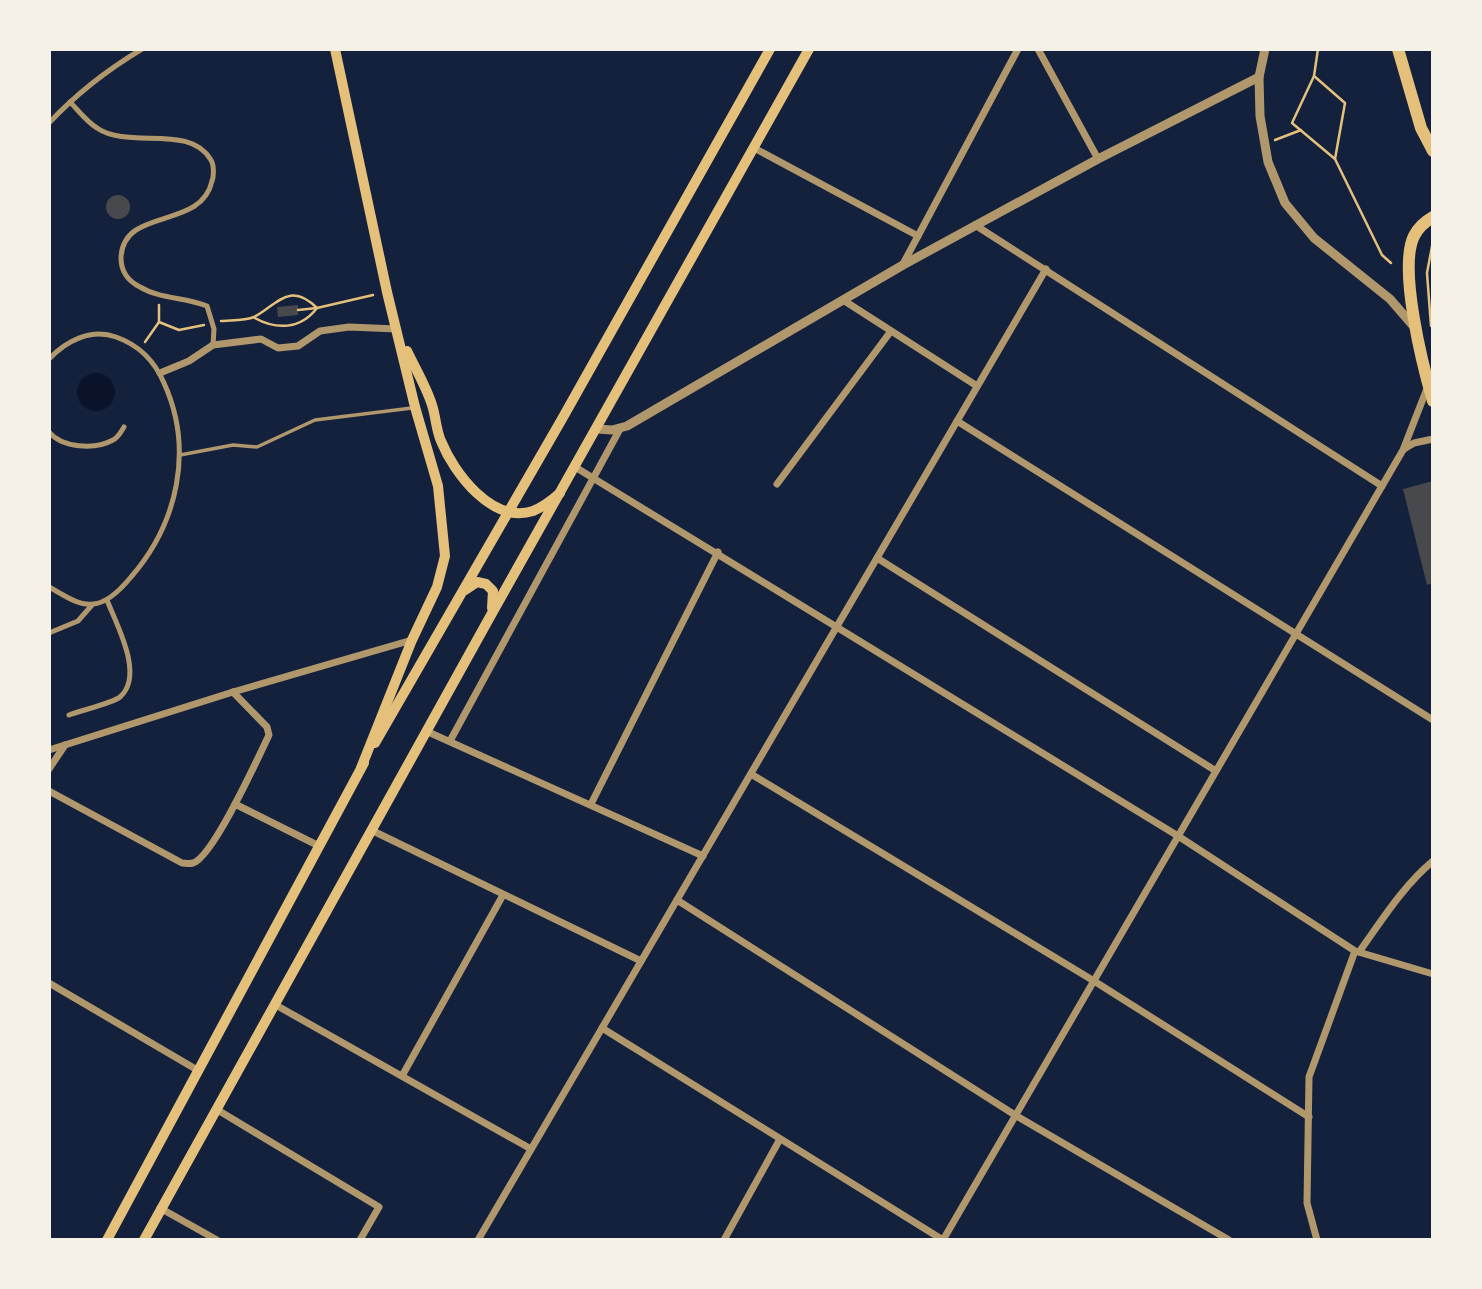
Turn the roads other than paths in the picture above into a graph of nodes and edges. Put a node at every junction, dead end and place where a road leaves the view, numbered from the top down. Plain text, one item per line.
1 (142, 49) edge
2 (335, 49) edge
3 (769, 49) edge
4 (809, 49) edge
5 (1018, 49) edge
6 (1038, 49) edge
7 (1265, 49) edge
8 (1398, 49) edge
9 (1259, 77) junction
10 (70, 102) junction
11 (49, 123) edge
12 (754, 148) junction
13 (1433, 151) edge
14 (1098, 159) junction
15 (1433, 217) edge
16 (975, 225) junction
17 (918, 236) junction
18 (903, 265) junction
19 (1046, 269) junction
20 (843, 300) junction
21 (397, 329) junction
22 (1416, 329) junction
23 (891, 331) junction
24 (213, 345) junction
25 (49, 359) edge
26 (160, 373) junction
27 (1428, 385) junction
28 (978, 386) junction
29 (1433, 401) edge
30 (415, 407) junction
31 (957, 421) junction
32 (124, 427) dead end
33 (597, 429) junction
34 (620, 429) junction
35 (49, 432) edge
36 (1433, 439) edge
37 (1403, 450) junction
38 (180, 455) junction
39 (575, 467) junction
40 (593, 477) junction
41 (777, 484) dead end
42 (1382, 486) junction
43 (560, 494) junction
44 (509, 511) junction
45 (718, 552) junction
46 (877, 558) junction
47 (49, 587) edge
48 (460, 596) junction
49 (107, 600) junction
50 (92, 605) junction
51 (491, 615) junction
52 (836, 628) junction
53 (49, 633) edge
54 (1297, 633) junction
55 (412, 640) junction
56 (233, 692) junction
57 (69, 715) dead end
58 (1433, 720) edge
59 (426, 731) junction
60 (450, 741) junction
61 (65, 745) junction
62 (49, 750) edge
63 (361, 768) junction
64 (49, 769) edge
65 (1216, 771) junction
66 (751, 775) junction
67 (49, 791) edge
68 (235, 804) junction
69 (591, 804) junction
70 (371, 830) junction
71 (1178, 836) junction
72 (319, 846) junction
73 (702, 856) junction
74 (1433, 861) edge
75 (503, 895) junction
76 (677, 900) junction
77 (1357, 951) junction
78 (641, 961) junction
79 (1433, 974) edge
80 (1094, 981) junction
81 (49, 983) edge
82 (274, 1004) junction
83 (602, 1028) junction
84 (199, 1071) junction
85 (402, 1076) junction
86 (216, 1109) junction
87 (1015, 1115) junction
88 (1309, 1117) junction
89 (780, 1139) junction
90 (531, 1149) junction
91 (160, 1208) junction
92 (107, 1240) edge
93 (144, 1240) edge
94 (217, 1240) edge
95 (360, 1240) edge
96 (478, 1240) edge
97 (724, 1240) edge
98 (943, 1240) edge
99 (1229, 1240) edge
100 (1317, 1240) edge

1 - 10 street
2 - 21 main road
3 - 44 main road
4 - 12 main road
5 - 17 street
6 - 14 street
7 - 9 street
8 - 13 highway
9 - 14 street
9 - 22 street
10 - 11 street
10 - 24 street
12 - 17 street
12 - 33 main road
14 - 16 street
15 - 22 highway
16 - 18 street
16 - 19 street
17 - 18 street
18 - 20 street
19 - 28 street
19 - 42 street
20 - 23 street
20 - 34 street
21 - 24 street
21 - 30 main road
21 - 44 main road
22 - 27 highway
23 - 28 street
23 - 41 street
24 - 26 street
25 - 26 street
26 - 38 street
27 - 29 highway
27 - 37 street
28 - 31 street
30 - 38 lane
30 - 55 main road
31 - 46 street
31 - 54 street
32 - 35 street
33 - 34 street
33 - 39 main road
34 - 40 street
36 - 37 street
37 - 42 street
38 - 49 street
39 - 40 street
39 - 43 main road
40 - 45 street
40 - 60 street
42 - 54 street
43 - 44 main road
43 - 51 main road
44 - 48 main road
45 - 52 street
45 - 69 street
46 - 52 street
46 - 65 street
47 - 50 street
48 - 51 main road
48 - 63 main road
49 - 50 street
49 - 57 street
50 - 53 street
51 - 59 main road
52 - 66 street
52 - 71 street
54 - 58 street
54 - 65 street
55 - 56 street
55 - 63 main road
56 - 61 street
56 - 68 street
59 - 60 street
59 - 70 main road
60 - 69 street
61 - 62 street
61 - 64 street
63 - 72 main road
65 - 71 street
66 - 73 street
66 - 80 street
67 - 68 street
68 - 72 street
69 - 73 street
70 - 75 street
70 - 82 main road
71 - 77 street
71 - 80 street
72 - 84 main road
73 - 76 street
74 - 77 street
75 - 78 street
75 - 85 street
76 - 78 street
76 - 87 street
77 - 79 street
77 - 88 street
78 - 83 street
80 - 87 street
80 - 88 street
81 - 84 street
82 - 85 street
82 - 86 main road
83 - 89 street
83 - 90 street
84 - 92 main road
85 - 90 street
86 - 91 main road
86 - 95 street
87 - 98 street
87 - 99 street
88 - 100 street
89 - 97 street
89 - 98 street
90 - 96 street
91 - 93 main road
91 - 94 street

